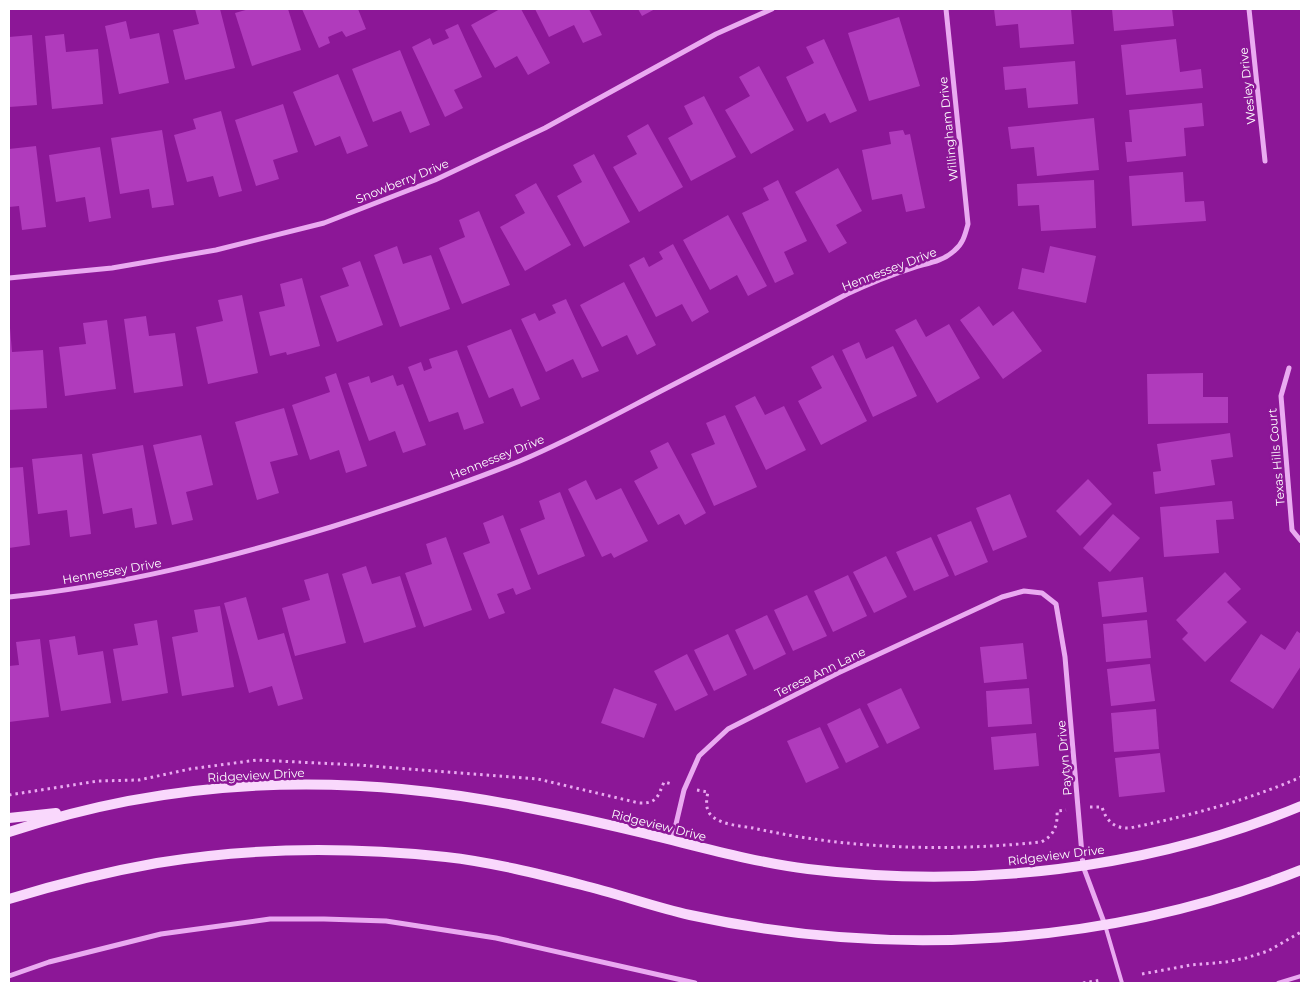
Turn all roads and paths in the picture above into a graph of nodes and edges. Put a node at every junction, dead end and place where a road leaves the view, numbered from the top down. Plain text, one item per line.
1 (772, 9) edge
2 (946, 9) edge
3 (1249, 9) edge
4 (1265, 161) dead end
5 (960, 245) joint
6 (9, 278) edge
7 (1289, 368) dead end
8 (1301, 542) edge
9 (1042, 594) joint
10 (9, 597) edge
11 (1301, 777) edge
12 (700, 791) dead end
13 (1095, 806) dead end
14 (1301, 806) edge
15 (99, 808) junction
16 (1064, 810) dead end
17 (9, 818) edge
18 (9, 832) edge
19 (672, 841) junction
20 (1084, 866) junction
21 (1301, 870) edge
22 (9, 898) edge
23 (1105, 925) junction
24 (1301, 932) edge
25 (1142, 974) dead end
26 (9, 976) edge
27 (1301, 976) edge
28 (1101, 980) dead end
29 (695, 983) edge
30 (1083, 983) edge
31 (1122, 983) edge
32 (1278, 983) edge

1 - 6 street, Snowberry Drive
2 - 5 street, Willingham Drive
3 - 4 street, Wesley Drive
5 - 10 street, Hennessey Drive
7 - 8 street, Texas Hills Court
9 - 19 street, Teresa Ann Lane
9 - 20 street, Paytyn Drive
11 - 13 path
12 - 16 path
14 - 20 main road, Ridgeview Drive
15 - 17 main road
15 - 18 main road, Ridgeview Drive
15 - 19 main road, Ridgeview Drive
19 - 20 main road, Ridgeview Drive
20 - 23 street, Paytyn Drive
21 - 23 main road
22 - 23 main road
23 - 31 lane
24 - 25 path
26 - 29 street
27 - 32 lane
28 - 30 path

